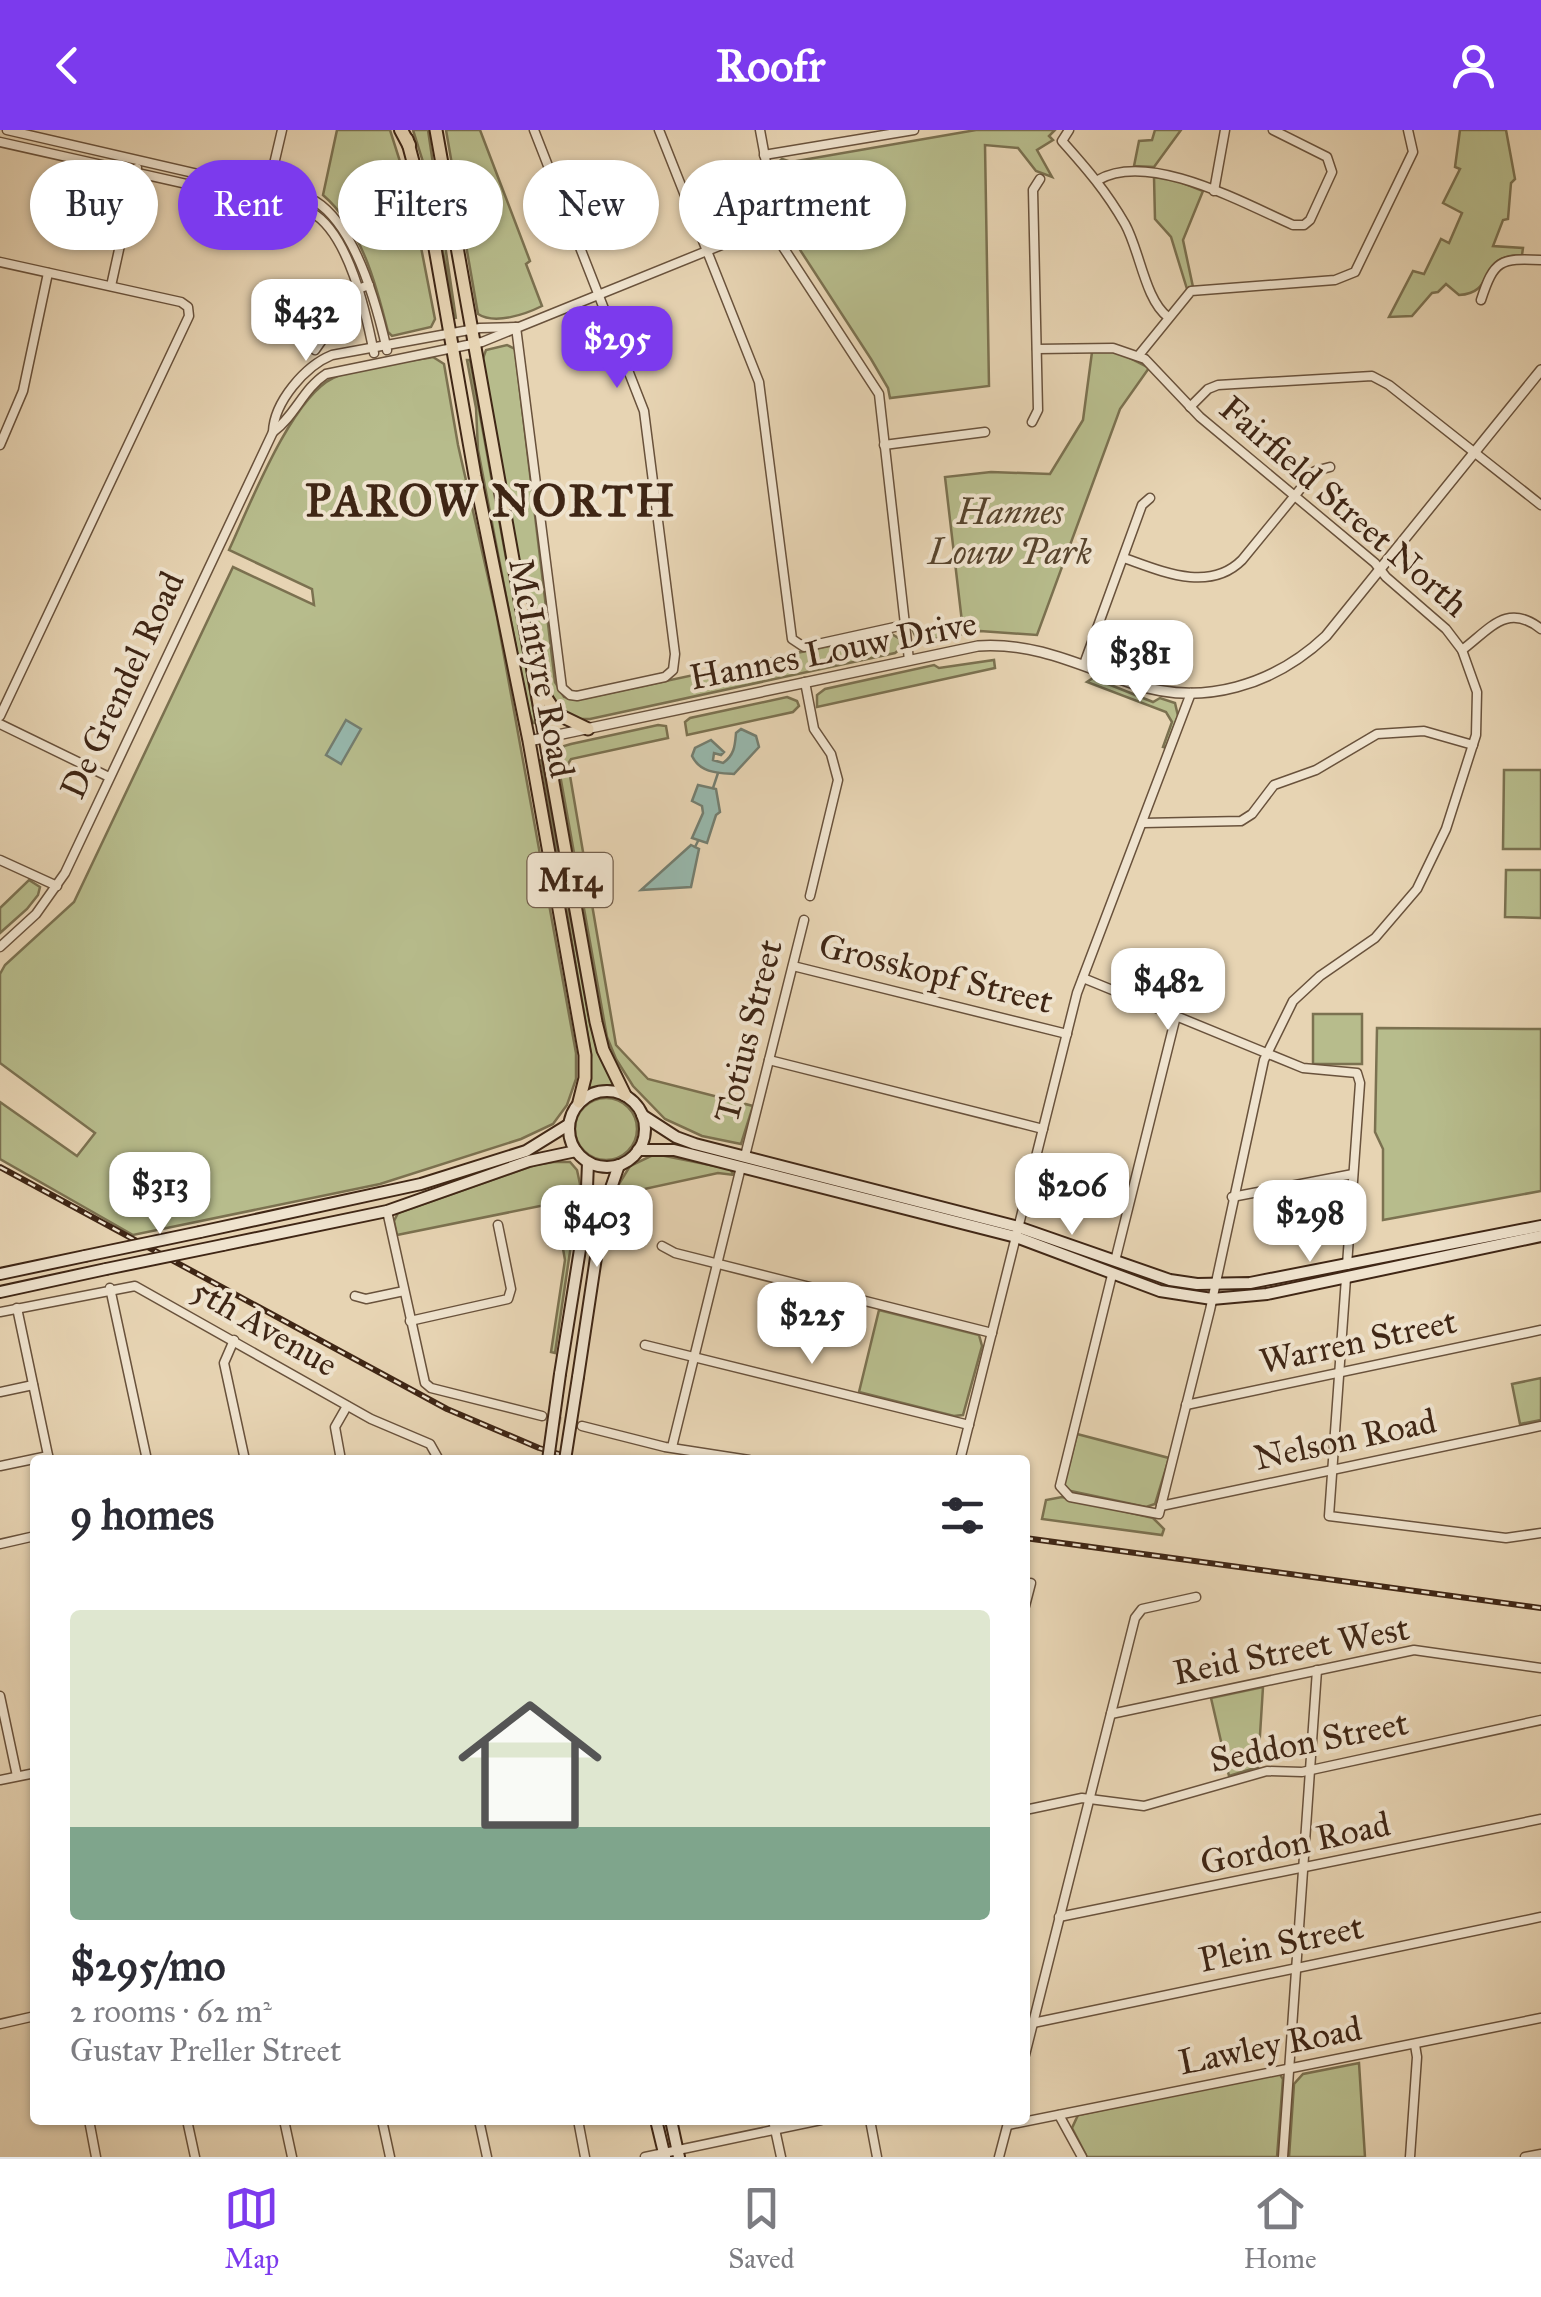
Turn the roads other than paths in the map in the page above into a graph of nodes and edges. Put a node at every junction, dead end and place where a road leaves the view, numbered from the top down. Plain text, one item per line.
1 (7, 130) edge
2 (282, 130) edge
3 (403, 130) edge
4 (436, 130) edge
5 (534, 130) edge
6 (659, 130) edge
7 (760, 130) edge
8 (914, 130) edge
9 (1068, 130) edge
10 (1226, 130) edge
11 (1273, 130) edge
12 (1408, 130) edge
13 (881, 133) edge
14 (0, 142) edge
15 (409, 145) joint
16 (764, 155) junction
17 (82, 160) edge
18 (139, 160) edge
19 (275, 160) edge
20 (765, 160) edge
21 (1040, 179) dead end
22 (1098, 180) junction
23 (1214, 191) junction
24 (318, 203) edge
25 (318, 215) edge
26 (119, 250) edge
27 (786, 250) edge
28 (706, 251) junction
29 (1541, 260) edge
30 (0, 262) edge
31 (48, 273) junction
32 (111, 286) junction
33 (369, 286) junction
34 (358, 289) junction
35 (599, 294) junction
36 (1481, 300) dead end
37 (1168, 317) junction
38 (516, 327) junction
39 (470, 330) junction
40 (449, 333) junction
41 (472, 344) junction
42 (386, 346) junction
43 (373, 348) junction
44 (452, 348) junction
45 (1037, 349) junction
46 (315, 350) dead end
47 (1140, 355) junction
48 (388, 360) junction
49 (376, 362) junction
50 (1541, 370) edge
51 (1190, 407) junction
52 (1032, 422) dead end
53 (273, 432) junction
54 (984, 432) dead end
55 (0, 445) edge
56 (884, 445) junction
57 (1475, 452) junction
58 (1330, 466) dead end
59 (1293, 496) junction
60 (1150, 498) dead end
61 (1541, 505) edge
62 (1124, 558) junction
63 (1380, 570) junction
64 (904, 625) junction
65 (1541, 629) edge
66 (1462, 650) junction
67 (908, 660) junction
68 (1084, 664) junction
69 (534, 673) junction
70 (805, 682) junction
71 (1191, 693) junction
72 (0, 716) edge
73 (0, 724) edge
74 (588, 729) junction
75 (544, 738) junction
76 (529, 740) junction
77 (1473, 744) junction
78 (109, 777) junction
79 (1143, 823) junction
80 (0, 860) edge
81 (57, 886) junction
82 (810, 896) dead end
83 (804, 920) dead end
84 (0, 947) edge
85 (793, 966) junction
86 (1083, 978) junction
87 (1176, 1016) junction
88 (1066, 1034) junction
89 (1268, 1052) junction
90 (769, 1060) junction
91 (625, 1095) junction
92 (579, 1102) junction
93 (642, 1114) junction
94 (568, 1125) junction
95 (1043, 1129) junction
96 (638, 1150) junction
97 (576, 1151) junction
98 (588, 1162) junction
99 (743, 1162) junction
100 (619, 1165) junction
101 (1352, 1174) junction
102 (1232, 1198) junction
103 (387, 1211) junction
104 (498, 1224) dead end
105 (1541, 1226) edge
106 (1017, 1232) junction
107 (1541, 1236) edge
108 (662, 1246) dead end
109 (1114, 1261) junction
110 (718, 1264) junction
111 (1346, 1272) junction
112 (0, 1274) edge
113 (1112, 1275) junction
114 (1214, 1285) junction
115 (110, 1288) junction
116 (404, 1291) junction
117 (0, 1292) edge
118 (355, 1296) dead end
119 (1212, 1299) junction
120 (17, 1308) junction
121 (0, 1312) edge
122 (410, 1321) junction
123 (1541, 1330) edge
124 (992, 1333) junction
125 (234, 1340) junction
126 (645, 1345) dead end
127 (694, 1357) junction
128 (1340, 1373) junction
129 (33, 1385) junction
130 (0, 1392) edge
131 (1186, 1405) junction
132 (347, 1406) junction
133 (542, 1416) tunnel mouth
134 (582, 1426) tunnel mouth
135 (968, 1426) junction
136 (1541, 1426) edge
137 (672, 1447) junction
138 (47, 1455) edge
139 (146, 1455) edge
140 (243, 1455) edge
141 (340, 1455) edge
142 (437, 1455) edge
143 (549, 1455) edge
144 (566, 1455) edge
145 (719, 1455) edge
146 (961, 1455) edge
147 (30, 1461) edge
148 (0, 1466) edge
149 (1332, 1471) junction
150 (1160, 1510) junction
151 (1541, 1534) edge
152 (30, 1537) edge
153 (0, 1544) edge
154 (1031, 1583) dead end
155 (1030, 1587) edge
156 (1196, 1597) dead end
157 (1541, 1668) edge
158 (1317, 1670) junction
159 (0, 1696) edge
160 (1111, 1714) junction
161 (1541, 1720) edge
162 (1310, 1770) junction
163 (30, 1773) edge
164 (17, 1776) junction
165 (0, 1780) edge
166 (1089, 1798) junction
167 (1030, 1809) edge
168 (1541, 1819) edge
169 (1302, 1870) junction
170 (1541, 1917) edge
171 (1060, 1918) junction
172 (1296, 1968) junction
173 (30, 2017) edge
174 (1541, 2018) edge
175 (1033, 2023) junction
176 (0, 2024) edge
177 (1030, 2035) edge
178 (1415, 2046) junction
179 (1290, 2069) junction
180 (1059, 2115) junction
181 (1030, 2120) edge
182 (89, 2125) edge
183 (189, 2125) edge
184 (285, 2125) edge
185 (383, 2125) edge
186 (480, 2125) edge
187 (579, 2125) edge
188 (657, 2125) edge
189 (672, 2125) edge
190 (774, 2125) edge
191 (871, 2125) edge
192 (1008, 2125) edge
193 (678, 2153) edge
194 (664, 2155) edge
195 (1538, 2155) edge
196 (96, 2157) edge
197 (195, 2157) edge
198 (292, 2157) edge
199 (390, 2157) edge
200 (487, 2157) edge
201 (585, 2157) edge
202 (645, 2157) edge
203 (780, 2157) edge
204 (878, 2157) edge
205 (1000, 2157) edge
206 (1082, 2157) edge
207 (1283, 2157) edge
208 (1410, 2157) edge
209 (1525, 2157) edge

1 - 18 street
2 - 19 street
3 - 15 highway
4 - 39 main road, McIntyre Road / M14
5 - 35 street
6 - 28 street
7 - 16 street
8 - 13 street
9 - 22 street
10 - 23 street
11 - 23 street
12 - 37 street
13 - 16 street
14 - 17 street
15 - 40 main road, McIntyre Road / M14
16 - 20 street
21 - 45 street
22 - 23 street
22 - 37 street
24 - 33 street
25 - 34 street
26 - 32 street
27 - 56 street
28 - 35 street, De Grendel Road
28 - 64 street
29 - 36 street
30 - 31 street
31 - 32 street
31 - 55 street
32 - 72 street
33 - 34 street
33 - 42 street
34 - 43 street
34 - 46 street
35 - 38 street, De Grendel Road
35 - 38 street
37 - 47 street
38 - 39 street, De Grendel Road
38 - 41 street, De Grendel Road
39 - 40 street, De Grendel Road
39 - 41 main road, McIntyre Road / M14
40 - 42 street, De Grendel Road
40 - 44 main road, McIntyre Road / M14
41 - 44 street, De Grendel Road
41 - 69 main road, McIntyre Road / M14
42 - 43 street, De Grendel Road
42 - 48 street
43 - 49 street
43 - 53 street, De Grendel Road
44 - 48 street, De Grendel Road
44 - 76 main road, McIntyre Road / M14
45 - 47 street
45 - 52 street
47 - 51 street, Fairfield Street North
48 - 49 street, De Grendel Road
49 - 53 street, De Grendel Road
50 - 57 street, Hannes Louw Drive
51 - 57 street
51 - 59 street, Fairfield Street North
53 - 78 street, De Grendel Road
54 - 56 street
56 - 64 street
57 - 61 street
57 - 63 street, Hannes Louw Drive
58 - 59 street
59 - 62 street
59 - 63 street, Fairfield Street North
60 - 62 street
62 - 68 street
63 - 66 street, Fairfield Street North
63 - 71 street, Hannes Louw Drive
64 - 67 street
65 - 66 street
66 - 77 street, Fairfield Street North
67 - 68 street, Hannes Louw Drive
67 - 70 street, Hannes Louw Drive
68 - 71 street, Hannes Louw Drive
69 - 74 main road
69 - 75 main road, McIntyre Road / M14
70 - 74 street, Hannes Louw Drive
70 - 82 street
71 - 79 street
73 - 78 street
74 - 75 street, Hannes Louw Drive
75 - 76 street, Hannes Louw Drive
75 - 91 main road, McIntyre Road / M14
76 - 92 main road, McIntyre Road / M14
77 - 79 street
77 - 89 street, Fairfield Street North
78 - 81 street, De Grendel Road
79 - 86 street
80 - 81 street
81 - 84 street, De Grendel Road
83 - 85 street, Totius Street
85 - 88 street, Grosskopf Street
85 - 90 street, Totius Street
86 - 87 street
86 - 88 street
87 - 89 street
87 - 109 street
88 - 95 street
89 - 101 street
89 - 102 street, Fairfield Street North
90 - 95 street
90 - 99 street, Totius Street
91 - 92 main road
91 - 93 main road, M14
92 - 94 main road, M14
93 - 96 main road
93 - 99 main road
94 - 97 main road
94 - 112 main road, bridge
95 - 106 street
96 - 99 main road
96 - 100 main road
97 - 98 main road
97 - 103 main road
98 - 100 main road
98 - 143 main road, bridge
99 - 106 main road
99 - 110 street, Totius Street
100 - 144 main road, bridge
101 - 102 street
101 - 111 street
102 - 114 street, Fairfield Street North
103 - 116 street
103 - 117 main road, bridge
104 - 122 street
105 - 111 main road
106 - 109 main road
106 - 113 main road
106 - 124 street
107 - 111 main road
108 - 110 street
109 - 114 main road
110 - 124 street
110 - 127 street, Totius Street
111 - 114 main road
111 - 119 main road
111 - 128 street
113 - 119 main road
113 - 150 street
114 - 119 street, Fairfield Street North
115 - 120 street, 5th Avenue
115 - 125 street, 5th Avenue
115 - 139 street
116 - 118 street
116 - 122 street
119 - 131 street, Fairfield Street North
120 - 121 street, 5th Avenue
120 - 129 street
122 - 133 street
123 - 128 street, Warren Street
124 - 135 street
125 - 132 street, 5th Avenue
125 - 140 street
126 - 127 street
127 - 135 street
127 - 137 street, Totius Street
128 - 131 street, Warren Street
128 - 149 street
129 - 130 street
129 - 138 street
131 - 150 street, Fairfield Street North
132 - 141 street
132 - 142 street, 5th Avenue
134 - 137 street
135 - 146 street
136 - 149 street, Nelson Road
137 - 145 street
147 - 148 street
149 - 150 street, Nelson Road
149 - 151 street
152 - 153 street
154 - 155 street
156 - 160 street
157 - 158 street, Reid Street West
158 - 160 street, Reid Street West
158 - 162 street
159 - 164 street
160 - 166 street
161 - 162 street, Seddon Street
162 - 166 street, Seddon Street
162 - 169 street
163 - 164 street
164 - 165 street
166 - 167 street
166 - 171 street
168 - 169 street, Gordon Road
169 - 171 street, Gordon Road
169 - 172 street
170 - 172 street, Plein Street
171 - 175 street
172 - 175 street, Plein Street
172 - 179 street
173 - 176 street
174 - 178 street, Lawley Road
175 - 177 street
178 - 179 street, Lawley Road
178 - 208 street
179 - 180 street, Lawley Road
179 - 207 street
180 - 181 street, Lawley Road
180 - 206 street
182 - 196 street
183 - 197 street
184 - 198 street
185 - 199 street
186 - 200 street
187 - 201 street
188 - 194 main road
189 - 193 main road
190 - 193 street
190 - 203 street
191 - 204 street
192 - 205 street
193 - 194 street
194 - 202 street
195 - 209 street

